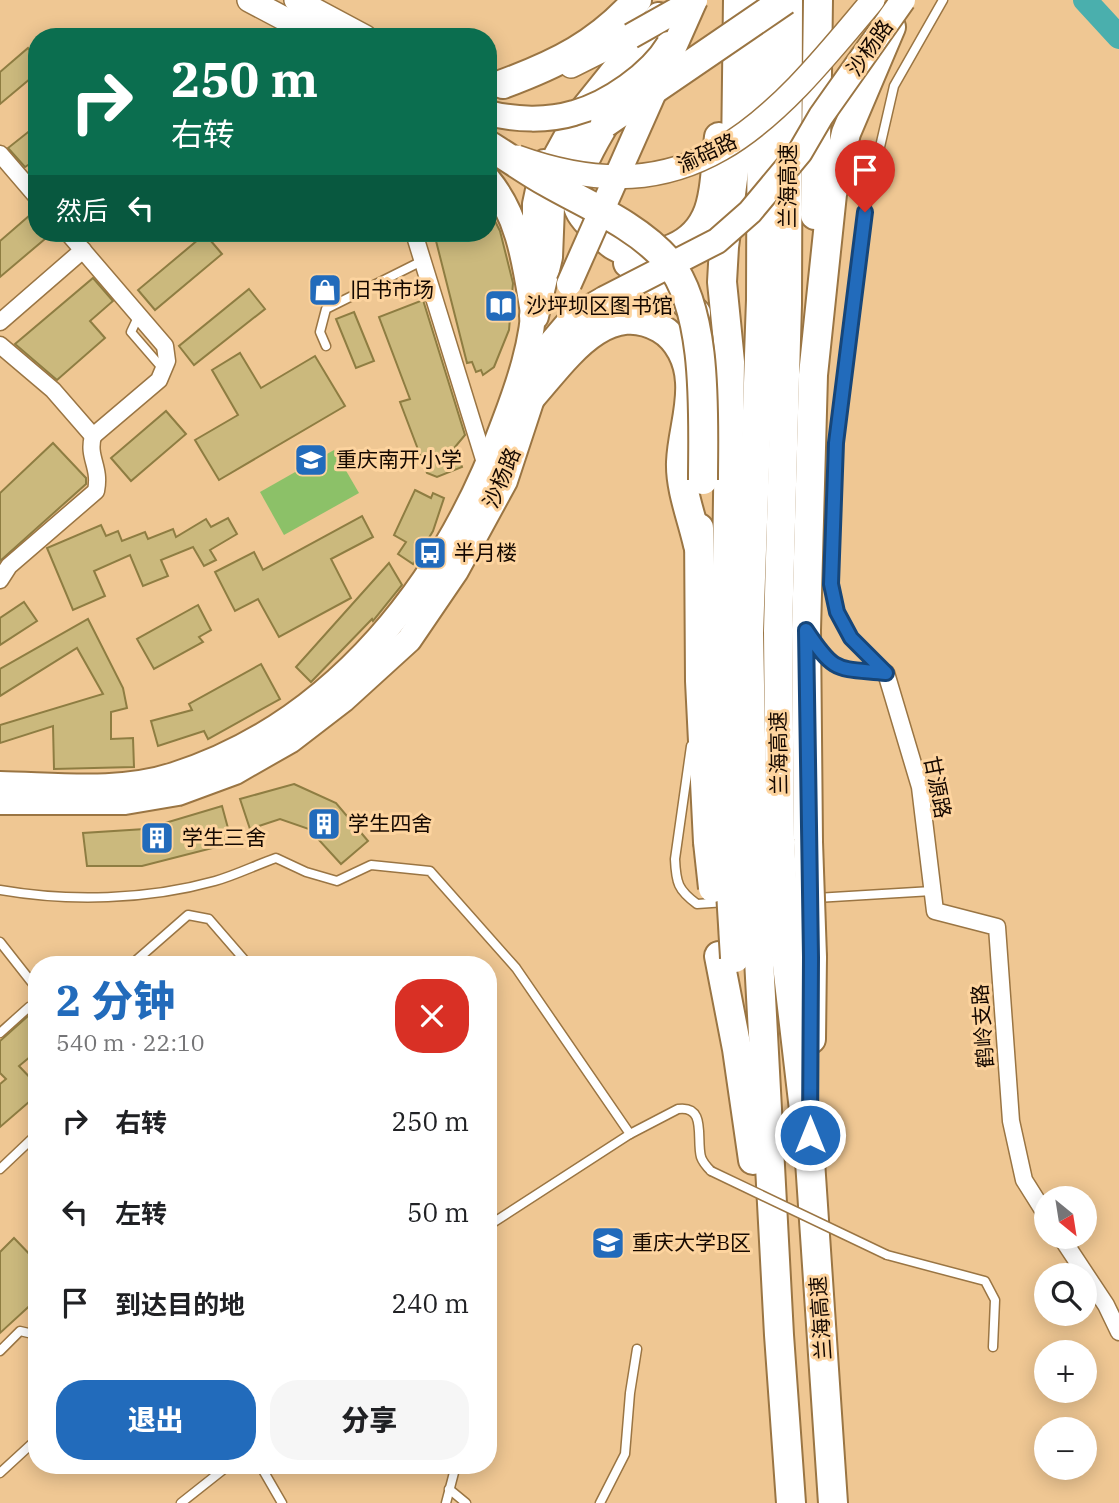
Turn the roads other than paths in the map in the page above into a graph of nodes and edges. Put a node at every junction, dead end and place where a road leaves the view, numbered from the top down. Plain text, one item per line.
1 (249, 0) edge
2 (296, 0) edge
3 (637, 0) edge
4 (670, 0) edge
5 (694, 0) edge
6 (786, 0) edge
7 (818, 0) edge
8 (873, 0) edge
9 (903, 0) edge
10 (943, 0) edge
11 (751, 1) edge
12 (302, 28) edge
13 (348, 28) edge
14 (631, 36) junction
15 (497, 85) edge
16 (497, 85) edge
17 (497, 115) edge
18 (603, 119) junction
19 (497, 149) edge
20 (497, 150) edge
21 (0, 154) edge
22 (28, 187) edge
23 (497, 193) edge
24 (76, 242) edge
25 (417, 242) edge
26 (83, 250) junction
27 (422, 261) junction
28 (534, 316) junction
29 (0, 322) edge
30 (550, 344) junction
31 (0, 345) edge
32 (326, 346) dead end
33 (730, 362) junction
34 (813, 375) junction
35 (533, 396) junction
36 (93, 436) junction
37 (487, 468) junction
38 (698, 545) junction
39 (0, 580) edge
40 (806, 630) junction
41 (886, 673) junction
42 (700, 681) junction
43 (0, 784) edge
44 (0, 802) edge
45 (742, 842) junction
46 (0, 890) edge
47 (932, 891) junction
48 (766, 900) dead end
49 (780, 900) dead end
50 (752, 901) dead end
51 (738, 902) dead end
52 (997, 927) joint
53 (0, 942) edge
54 (141, 956) edge
55 (241, 956) edge
56 (762, 957) junction
57 (28, 978) edge
58 (28, 1008) edge
59 (0, 1033) edge
60 (630, 1134) junction
61 (28, 1143) edge
62 (0, 1169) edge
63 (1034, 1196) edge
64 (497, 1220) edge
65 (1069, 1250) edge
66 (1119, 1332) edge
67 (28, 1333) edge
68 (779, 1335) junction
69 (993, 1347) dead end
70 (637, 1349) dead end
71 (0, 1351) edge
72 (28, 1447) edge
73 (0, 1473) edge
74 (218, 1474) edge
75 (265, 1474) edge
76 (453, 1474) edge
77 (449, 1489) junction
78 (181, 1503) edge
79 (282, 1503) edge
80 (446, 1503) edge
81 (466, 1503) edge
82 (600, 1503) edge
83 (791, 1503) edge
84 (833, 1503) edge

1 - 12 main road
2 - 13 main road
3 - 15 highway
4 - 28 highway
5 - 14 main road, 沙杨路, bridge
5 - 17 main road, bridge
5 - 30 main road, bridge
6 - 18 highway, bridge
6 - 45 highway, 兰海高速
7 - 34 highway
8 - 19 main road, 渝碚路, bridge
9 - 30 main road, 沙杨路, bridge
9 - 34 highway, bridge
10 - 41 lane
11 - 18 highway, bridge
11 - 18 highway
11 - 33 highway
11 - 45 highway, 兰海高速
14 - 16 main road
14 - 28 main road, 沙杨路
18 - 33 highway
20 - 38 highway, bridge
21 - 22 street
23 - 28 main road
24 - 26 street
25 - 27 street
26 - 29 street
26 - 36 street
27 - 32 lane
27 - 37 street
28 - 37 main road, 沙杨路
30 - 35 main road, 沙杨路
31 - 36 street
33 - 45 highway
34 - 40 highway
35 - 38 highway
35 - 44 main road, 沙杨路
36 - 39 street
37 - 43 main road, 沙杨路
38 - 42 highway
40 - 41 lane
40 - 56 highway, bridge
41 - 47 street, 甘源路
42 - 45 highway
42 - 51 lane
45 - 56 highway, 兰海高速, bridge
45 - 56 highway, bridge
46 - 60 lane
47 - 49 lane
47 - 52 street, 甘源路
48 - 50 lane
52 - 63 street, 鹤岭支路
53 - 57 lane
54 - 55 lane
56 - 68 highway, 兰海高速
56 - 68 highway
56 - 84 highway, 兰海高速
58 - 59 lane
60 - 64 lane
60 - 69 lane, bridge
61 - 62 lane
65 - 66 street
67 - 71 lane
68 - 83 highway, 兰海高速
70 - 82 lane
72 - 73 lane
74 - 78 lane
75 - 79 lane
76 - 77 lane
77 - 80 lane
77 - 81 lane

